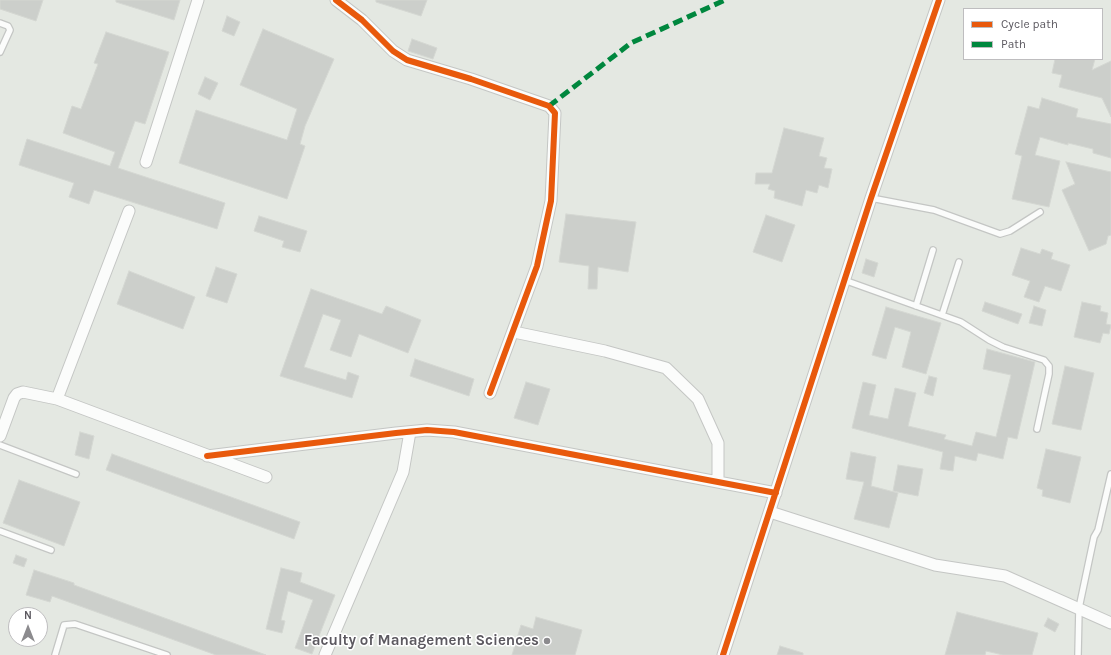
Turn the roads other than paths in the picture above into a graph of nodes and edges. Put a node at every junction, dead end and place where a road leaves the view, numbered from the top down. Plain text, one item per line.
1 (198, 0) edge
2 (336, 0) edge
3 (940, 0) edge
4 (0, 23) edge
5 (0, 52) edge
6 (146, 162) dead end
7 (871, 198) junction
8 (129, 211) dead end
9 (1040, 212) dead end
10 (933, 250) dead end
11 (959, 262) dead end
12 (844, 280) junction
13 (916, 306) junction
14 (942, 315) junction
15 (514, 332) junction
16 (490, 393) dead end
17 (57, 399) junction
18 (1036, 429) dead end
19 (410, 432) junction
20 (0, 436) edge
21 (0, 445) edge
22 (207, 456) junction
23 (76, 474) dead end
24 (1111, 474) edge
25 (266, 478) dead end
26 (718, 482) junction
27 (776, 493) junction
28 (770, 512) junction
29 (0, 531) edge
30 (50, 550) dead end
31 (1079, 608) junction
32 (1111, 623) edge
33 (56, 655) edge
34 (167, 655) edge
35 (325, 655) edge
36 (723, 655) edge
37 (1078, 655) edge

1 - 6 street
2 - 15 street
3 - 7 street
4 - 5 lane
7 - 9 lane
7 - 12 street
8 - 17 street
10 - 13 lane
11 - 14 lane
12 - 13 lane
12 - 27 street
13 - 14 lane
14 - 18 lane
15 - 16 street
15 - 26 street
17 - 20 street
17 - 22 street
19 - 22 street
19 - 26 street
19 - 35 street
21 - 23 lane
22 - 25 street
24 - 31 lane
26 - 27 street
27 - 28 street
28 - 31 street
28 - 36 street
29 - 30 lane
31 - 32 street
31 - 37 lane
33 - 34 lane

